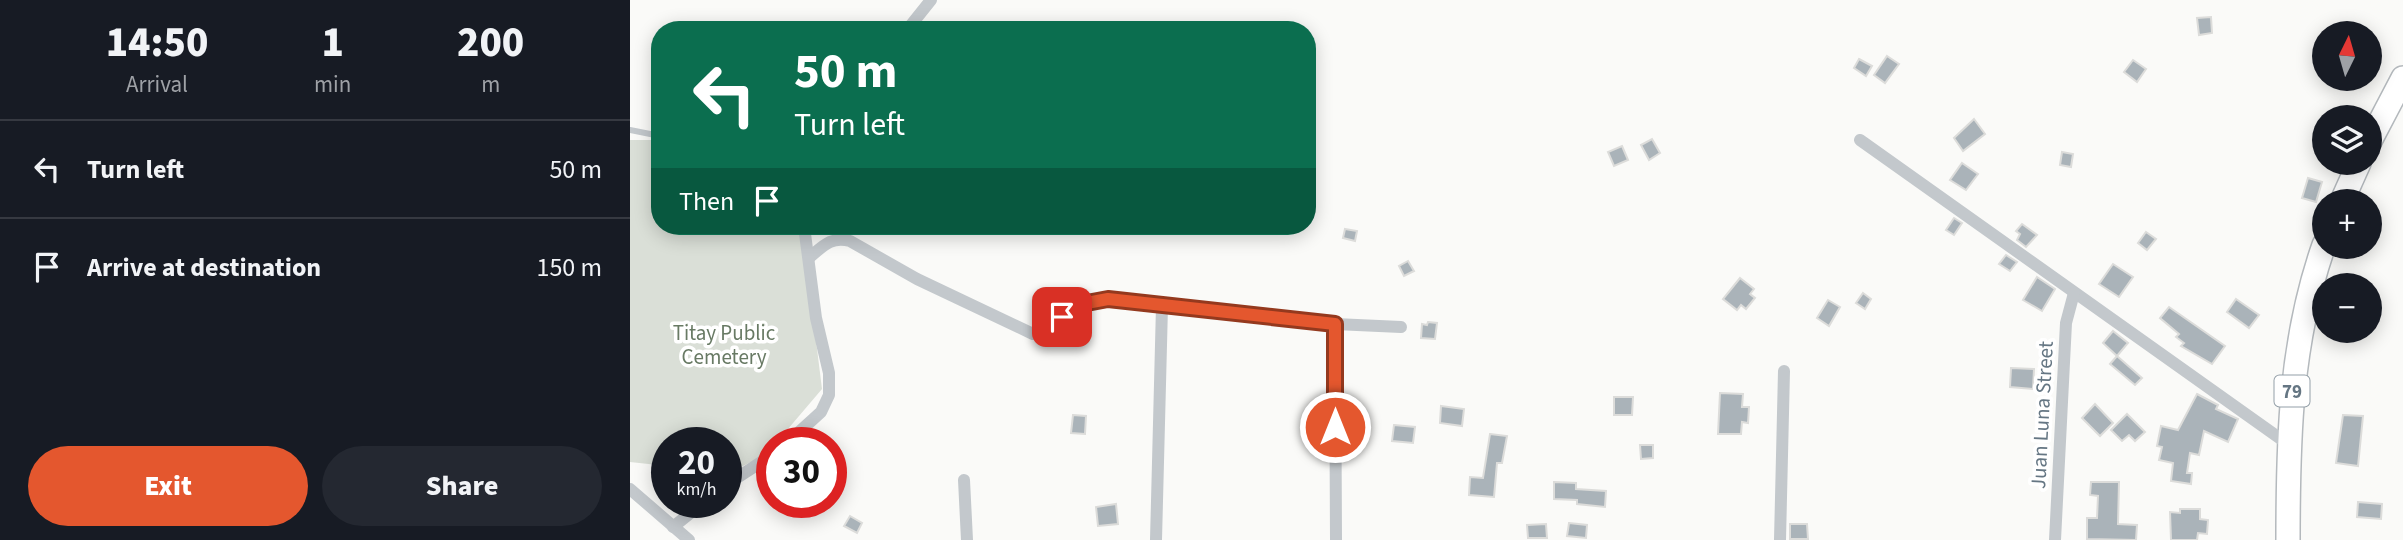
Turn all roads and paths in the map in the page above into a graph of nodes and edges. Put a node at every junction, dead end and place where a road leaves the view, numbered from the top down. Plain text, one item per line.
1 (931, 0) edge
2 (914, 21) edge
3 (2403, 78) edge
4 (2382, 118) edge
5 (630, 130) edge
6 (651, 134) edge
7 (1860, 140) dead end
8 (805, 235) edge
9 (809, 258) junction
10 (2320, 259) edge
11 (2074, 293) junction
12 (1162, 306) junction
13 (1335, 324) junction
14 (1401, 327) dead end
15 (1784, 370) dead end
16 (805, 427) edge
17 (2288, 444) junction
18 (964, 480) dead end
19 (630, 489) edge
20 (684, 518) edge
21 (673, 527) junction
22 (689, 540) edge
23 (967, 540) edge
24 (1156, 540) edge
25 (1336, 540) edge
26 (1780, 540) edge
27 (2055, 540) edge
28 (2288, 540) edge

1 - 2 street
3 - 4 highway
5 - 6 lane
7 - 11 street
8 - 9 street
9 - 12 street
9 - 16 street
10 - 17 highway, 79
11 - 17 street
11 - 27 street, Juan Luna Street
12 - 13 street
12 - 24 street
13 - 14 street
13 - 25 street
15 - 26 street
17 - 28 highway, 79
18 - 23 street
19 - 21 street
20 - 21 street
21 - 22 street

